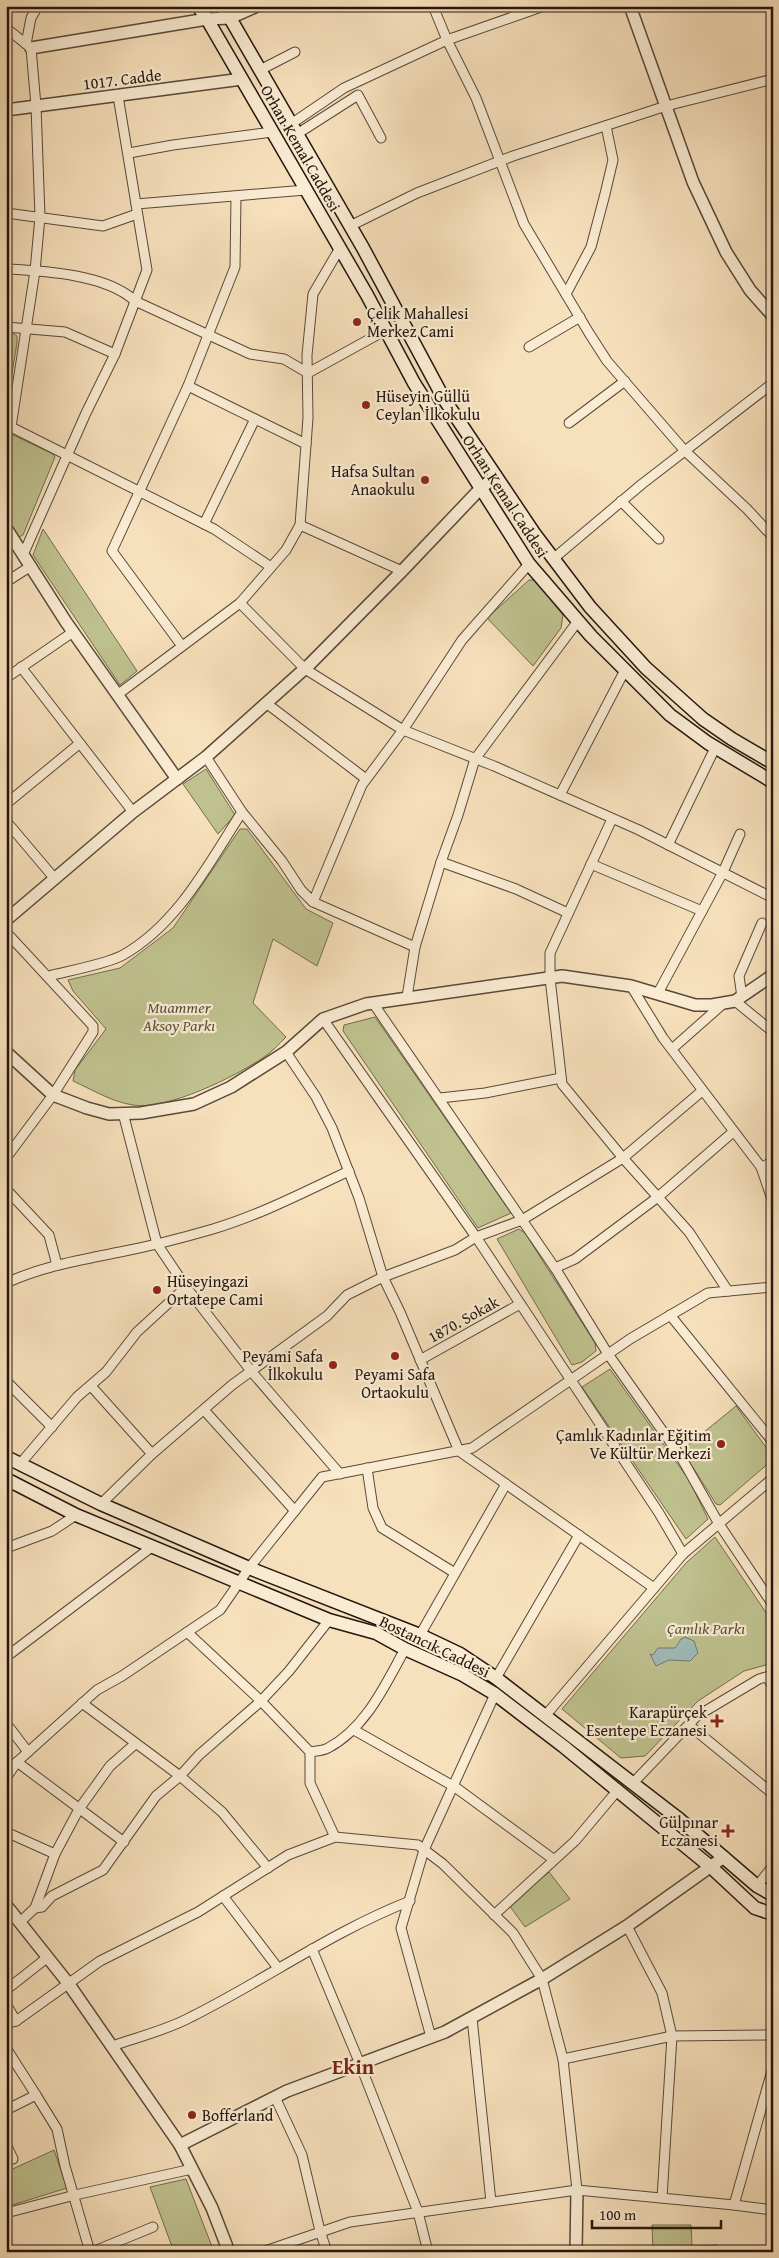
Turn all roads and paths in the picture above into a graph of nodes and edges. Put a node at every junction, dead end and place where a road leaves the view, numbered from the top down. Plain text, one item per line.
1 (38, 6) edge
2 (198, 6) edge
3 (221, 6) edge
4 (257, 6) edge
5 (433, 6) edge
6 (544, 6) edge
7 (630, 6) edge
8 (230, 18) junction
9 (207, 19) junction
10 (6, 28) edge
11 (447, 40) junction
12 (28, 46) junction
13 (295, 52) dead end
14 (260, 70) junction
15 (242, 79) junction
16 (773, 79) edge
17 (118, 96) junction
18 (36, 106) junction
19 (666, 106) junction
20 (6, 110) edge
21 (606, 126) junction
22 (294, 129) junction
23 (272, 132) junction
24 (381, 138) dead end
25 (129, 153) junction
26 (500, 161) junction
27 (306, 190) junction
28 (236, 196) junction
29 (136, 204) junction
30 (6, 213) edge
31 (137, 214) junction
32 (40, 217) junction
33 (350, 226) junction
34 (340, 248) junction
35 (6, 268) edge
36 (36, 270) junction
37 (566, 294) junction
38 (135, 301) junction
39 (773, 316) edge
40 (580, 317) junction
41 (6, 327) edge
42 (27, 328) junction
43 (386, 330) junction
44 (209, 335) junction
45 (529, 347) dead end
46 (115, 354) junction
47 (308, 373) junction
48 (625, 381) junction
49 (773, 383) edge
50 (188, 386) junction
51 (255, 419) junction
52 (569, 423) dead end
53 (8, 428) edge
54 (306, 444) junction
55 (684, 450) junction
56 (67, 456) junction
57 (496, 476) junction
58 (480, 489) junction
59 (140, 492) junction
60 (622, 501) junction
61 (204, 524) junction
62 (300, 525) junction
63 (6, 528) edge
64 (773, 537) edge
65 (659, 538) dead end
66 (23, 555) junction
67 (554, 559) junction
68 (529, 564) junction
69 (31, 566) junction
70 (271, 567) junction
71 (402, 571) junction
72 (6, 582) edge
73 (240, 603) junction
74 (578, 621) junction
75 (73, 632) junction
76 (182, 646) junction
77 (21, 667) junction
78 (305, 669) junction
79 (625, 670) junction
80 (6, 678) edge
81 (117, 695) junction
82 (266, 703) junction
83 (402, 730) junction
84 (79, 744) junction
85 (715, 748) junction
86 (206, 757) junction
87 (475, 759) junction
88 (773, 763) edge
89 (366, 779) junction
90 (177, 780) junction
91 (773, 782) edge
92 (560, 795) junction
93 (6, 804) edge
94 (133, 812) junction
95 (242, 812) junction
96 (612, 818) junction
97 (6, 820) edge
98 (740, 834) dead end
99 (668, 845) junction
100 (441, 862) junction
101 (591, 864) junction
102 (723, 872) junction
103 (55, 879) junction
104 (773, 898) edge
105 (313, 902) junction
106 (702, 911) junction
107 (568, 913) junction
108 (6, 920) edge
109 (762, 923) dead end
110 (6, 932) edge
111 (415, 946) junction
112 (773, 975) edge
113 (49, 976) junction
114 (550, 978) junction
115 (631, 986) junction
116 (658, 993) junction
117 (407, 998) junction
118 (734, 1000) junction
119 (373, 1003) junction
120 (322, 1019) junction
121 (773, 1032) edge
122 (672, 1049) junction
123 (6, 1052) edge
124 (286, 1052) junction
125 (561, 1078) junction
126 (702, 1090) junction
127 (53, 1095) junction
128 (440, 1098) junction
129 (123, 1114) junction
130 (733, 1132) junction
131 (6, 1158) edge
132 (623, 1158) junction
133 (773, 1162) edge
134 (761, 1167) junction
135 (349, 1171) junction
136 (6, 1188) edge
137 (658, 1197) junction
138 (773, 1202) edge
139 (522, 1220) junction
140 (476, 1238) junction
141 (157, 1244) junction
142 (57, 1265) junction
143 (555, 1268) junction
144 (383, 1277) junction
145 (6, 1283) edge
146 (186, 1287) junction
147 (773, 1287) edge
148 (728, 1291) junction
149 (520, 1304) junction
150 (670, 1315) junction
151 (608, 1354) junction
152 (420, 1360) junction
153 (251, 1371) junction
154 (571, 1380) junction
155 (6, 1382) edge
156 (91, 1386) junction
157 (204, 1410) junction
158 (52, 1427) junction
159 (773, 1442) edge
160 (459, 1451) junction
161 (152, 1454) junction
162 (6, 1457) edge
163 (20, 1464) junction
164 (367, 1468) junction
165 (340, 1474) junction
166 (773, 1478) edge
167 (6, 1479) edge
168 (506, 1484) junction
169 (101, 1504) junction
170 (295, 1511) junction
171 (76, 1515) junction
172 (719, 1524) junction
173 (579, 1535) junction
174 (153, 1546) junction
175 (6, 1548) edge
176 (683, 1554) junction
177 (249, 1568) junction
178 (455, 1573) junction
179 (239, 1583) junction
180 (654, 1588) junction
181 (770, 1593) edge
182 (773, 1605) edge
183 (329, 1620) junction
184 (188, 1632) junction
185 (420, 1635) junction
186 (405, 1648) junction
187 (6, 1657) edge
188 (770, 1676) edge
189 (496, 1678) junction
190 (773, 1686) edge
191 (495, 1694) junction
192 (261, 1701) junction
193 (82, 1703) junction
194 (545, 1716) junction
195 (6, 1723) edge
196 (689, 1725) junction
197 (354, 1730) junction
198 (135, 1744) junction
199 (28, 1752) junction
200 (310, 1752) junction
201 (17, 1762) junction
202 (180, 1776) junction
203 (6, 1778) edge
204 (633, 1783) junction
205 (455, 1787) junction
206 (617, 1791) junction
207 (773, 1794) edge
208 (79, 1809) junction
209 (6, 1832) edge
210 (336, 1838) junction
211 (124, 1842) junction
212 (424, 1850) junction
213 (55, 1854) junction
214 (724, 1857) junction
215 (553, 1859) junction
216 (773, 1866) edge
217 (268, 1868) junction
218 (712, 1868) junction
219 (757, 1886) junction
220 (773, 1895) edge
221 (224, 1896) junction
222 (410, 1901) junction
223 (35, 1908) junction
224 (11, 1914) edge
225 (494, 1914) junction
226 (773, 1914) edge
227 (628, 1926) junction
228 (312, 1949) junction
229 (48, 1957) junction
230 (278, 1968) junction
231 (542, 1979) junction
232 (68, 1983) junction
233 (6, 1990) edge
234 (6, 2004) edge
235 (472, 2018) junction
236 (16, 2021) junction
237 (6, 2024) edge
238 (773, 2035) edge
239 (672, 2036) junction
240 (431, 2038) junction
241 (112, 2046) junction
242 (6, 2048) edge
243 (563, 2059) junction
244 (360, 2064) junction
245 (773, 2067) edge
246 (36, 2095) junction
247 (275, 2097) junction
248 (6, 2110) edge
249 (6, 2144) edge
250 (180, 2145) junction
251 (14, 2159) dead end
252 (192, 2169) junction
253 (577, 2190) junction
254 (75, 2195) junction
255 (662, 2198) junction
256 (491, 2202) junction
257 (734, 2205) junction
258 (773, 2210) edge
259 (418, 2212) junction
260 (6, 2213) edge
261 (153, 2227) dead end
262 (320, 2231) junction
263 (91, 2252) edge
264 (229, 2252) edge
265 (262, 2252) edge
266 (327, 2252) edge
267 (428, 2252) edge
268 (576, 2252) edge

1 - 12 street
2 - 9 main road, Orhan Kemal Caddesi
3 - 8 main road, Orhan Kemal Caddesi
4 - 8 street
5 - 11 street
6 - 11 street
7 - 19 street
8 - 9 street
8 - 14 main road, Orhan Kemal Caddesi
9 - 12 street
9 - 15 main road, Orhan Kemal Caddesi
10 - 12 street
11 - 22 street
11 - 26 street
12 - 18 street
13 - 14 street
14 - 22 main road, Orhan Kemal Caddesi
15 - 17 street, 1017. Cadde
15 - 23 main road, Orhan Kemal Caddesi
16 - 19 street
17 - 18 street, 1017. Cadde
17 - 25 street
18 - 20 street, 1017. Cadde
18 - 32 street
19 - 21 street
19 - 39 street
21 - 26 street
21 - 37 street
22 - 24 street
22 - 33 main road, Orhan Kemal Caddesi
23 - 25 street
23 - 27 main road, Orhan Kemal Caddesi
25 - 29 street
26 - 33 street
26 - 37 street
27 - 28 street
27 - 34 main road, Orhan Kemal Caddesi
28 - 29 street
28 - 44 street
29 - 31 street
30 - 32 street
31 - 32 street
31 - 38 street
32 - 36 street
33 - 57 main road, Orhan Kemal Caddesi
34 - 43 main road, Orhan Kemal Caddesi
34 - 47 street
35 - 36 street
36 - 38 street
36 - 42 street
37 - 40 street
38 - 44 street
38 - 46 street
40 - 45 street
40 - 48 street
41 - 42 street
42 - 46 street
42 - 53 street
43 - 47 street
43 - 58 main road, Orhan Kemal Caddesi
44 - 47 street
44 - 50 street
46 - 56 street
47 - 54 street
48 - 52 street
48 - 55 street
49 - 55 street
50 - 51 street
50 - 59 street
51 - 54 street
51 - 61 street
53 - 56 street
54 - 62 street
55 - 60 street
55 - 64 street
56 - 59 street
56 - 66 street
57 - 58 street
57 - 67 main road, Orhan Kemal Caddesi
58 - 68 main road, Orhan Kemal Caddesi
58 - 71 street
59 - 61 street
59 - 76 street
60 - 65 street
60 - 67 street
61 - 70 street
62 - 70 street
62 - 71 street
63 - 66 street
66 - 69 street
67 - 88 main road, Orhan Kemal Caddesi
68 - 74 main road, Orhan Kemal Caddesi
68 - 83 street
69 - 72 street
69 - 75 street
70 - 73 street
71 - 78 street
73 - 76 street
73 - 78 street
74 - 79 main road, Orhan Kemal Caddesi
74 - 87 street
75 - 77 street
75 - 81 street
76 - 81 street
77 - 80 street
77 - 84 street
78 - 82 street
78 - 83 street
79 - 85 main road, Orhan Kemal Caddesi
79 - 92 street
81 - 90 street
82 - 86 street
82 - 89 street
83 - 87 street
83 - 89 street
84 - 93 street
84 - 94 street
85 - 91 main road, Orhan Kemal Caddesi
85 - 99 street
86 - 90 street
86 - 95 street
87 - 92 street
87 - 100 street
89 - 105 street
90 - 94 street
92 - 96 street
94 - 103 street
95 - 105 street
95 - 113 street
96 - 99 street
96 - 101 street
97 - 103 street
98 - 102 street
99 - 102 street
100 - 107 street
100 - 111 street
101 - 106 street
101 - 107 street
102 - 104 street
102 - 106 street
103 - 108 street
105 - 111 street
106 - 116 street
107 - 114 street
109 - 118 street
110 - 113 street
111 - 117 street
112 - 118 street
113 - 127 street
114 - 115 street
114 - 117 street
114 - 125 street
115 - 116 street
115 - 122 street
116 - 118 street
117 - 119 street
118 - 121 street
118 - 122 street
119 - 120 street
119 - 128 street
120 - 124 street
120 - 140 street
122 - 126 street
123 - 127 street
124 - 129 street
124 - 135 street
125 - 128 street
125 - 132 street
126 - 130 street
126 - 132 street
127 - 129 street
127 - 131 street
128 - 139 street
129 - 141 street
130 - 134 street
130 - 137 street
132 - 137 street
132 - 139 street
133 - 134 street
134 - 138 street
135 - 141 street
135 - 144 street
136 - 142 street
137 - 143 street
137 - 148 street
139 - 140 street
139 - 143 street
140 - 144 street
140 - 149 street
141 - 142 street
141 - 146 street
142 - 145 street
143 - 151 street
144 - 152 street
144 - 153 street
146 - 153 street
146 - 156 street
147 - 148 street
148 - 150 street
149 - 152 street, 1870. Sokak
149 - 154 street
150 - 151 street
150 - 159 street
151 - 154 street
151 - 172 street
152 - 160 street
153 - 157 street
153 - 165 street
154 - 160 street
154 - 176 street
155 - 158 street
156 - 158 street
156 - 161 street
157 - 161 street
157 - 170 street
158 - 163 street
160 - 164 street
160 - 168 street
161 - 169 street
162 - 163 main road, Bostancık Caddesi
163 - 169 main road, Bostancık Caddesi
164 - 165 street
164 - 178 street
165 - 170 street
166 - 172 street
167 - 171 main road, Bostancık Caddesi
168 - 173 street
168 - 178 street
169 - 177 main road, Bostancık Caddesi
170 - 177 street
171 - 174 main road, Bostancık Caddesi
171 - 175 street
172 - 176 street
172 - 181 street
173 - 180 street
173 - 189 street
174 - 179 main road, Bostancık Caddesi
174 - 187 street
176 - 180 street
177 - 179 street
177 - 185 main road, Bostancık Caddesi
178 - 185 street
179 - 183 main road, Bostancık Caddesi
179 - 184 street
180 - 194 street
181 - 182 street
183 - 186 main road, Bostancık Caddesi
183 - 192 street
184 - 192 street
184 - 193 street
185 - 189 main road, Bostancık Caddesi
186 - 191 main road, Bostancık Caddesi
186 - 197 street
188 - 190 street
188 - 196 street
189 - 194 main road, Bostancık Caddesi
191 - 205 street
191 - 206 main road, Bostancık Caddesi
192 - 200 street
192 - 202 street
193 - 198 street
193 - 199 street
194 - 204 main road, Bostancık Caddesi
195 - 199 street
196 - 204 street
196 - 207 street
197 - 200 street
197 - 205 street
198 - 202 street
198 - 208 street
199 - 201 street
200 - 210 street
201 - 203 street
201 - 208 street
202 - 211 street
202 - 217 street
204 - 214 main road, Bostancık Caddesi
205 - 212 street
205 - 215 street
206 - 215 street
206 - 218 main road, Bostancık Caddesi
208 - 211 street
208 - 213 street
209 - 213 street
210 - 212 street
210 - 217 street
211 - 223 street
212 - 222 street
212 - 225 street
213 - 223 street
214 - 218 street
214 - 219 main road, Bostancık Caddesi
215 - 225 street
216 - 219 street
217 - 221 street
218 - 226 main road, Bostancık Caddesi
218 - 227 street
219 - 220 main road, Bostancık Caddesi
221 - 230 street
221 - 232 street
222 - 228 street
222 - 240 street
223 - 224 street
224 - 229 street
225 - 231 street
227 - 231 street
227 - 239 street
228 - 230 street
228 - 244 street
229 - 232 street
229 - 233 street
230 - 241 street
231 - 235 street
231 - 243 street
232 - 236 street
232 - 241 street
234 - 236 street
235 - 240 street
235 - 256 street
236 - 237 street
238 - 239 street
239 - 243 street
239 - 255 street
240 - 244 street
241 - 250 street
242 - 246 street
243 - 253 street
244 - 247 street
244 - 259 street
245 - 257 street
246 - 248 street
246 - 254 street
247 - 250 street
247 - 262 street
249 - 251 street
250 - 252 street
252 - 254 street
252 - 264 street
253 - 255 street
253 - 256 street
253 - 268 street
254 - 260 street
254 - 263 street
255 - 257 street
256 - 259 street
257 - 258 street
259 - 262 street
259 - 267 street
261 - 263 street
262 - 265 street
262 - 266 street

